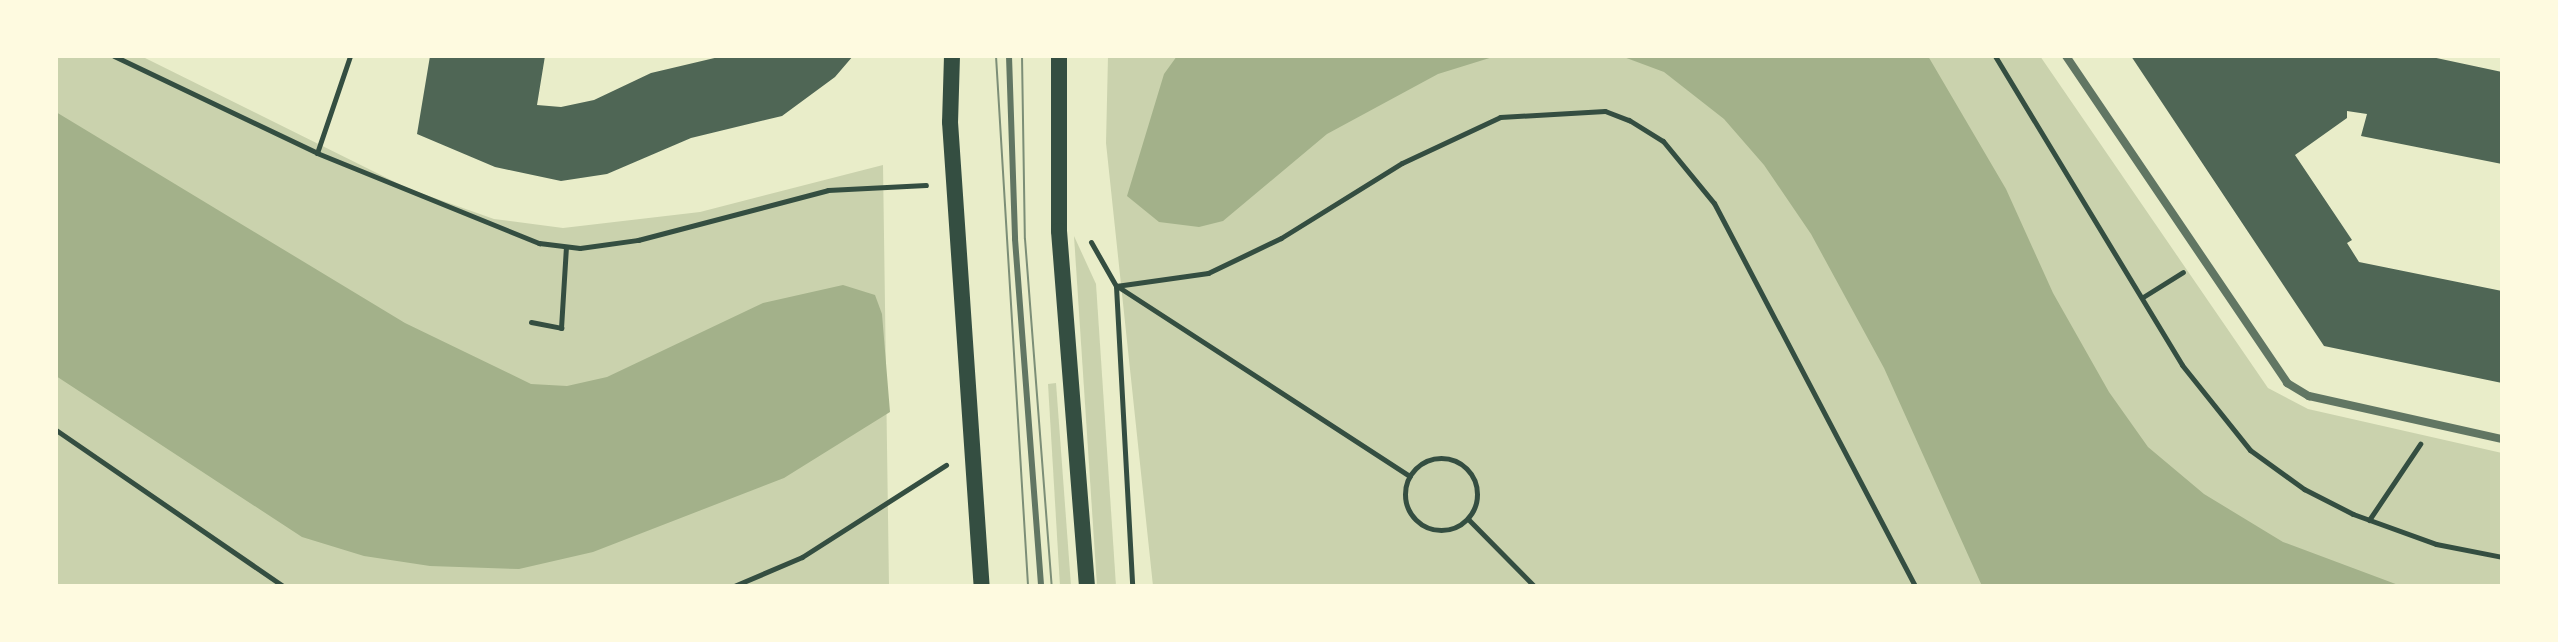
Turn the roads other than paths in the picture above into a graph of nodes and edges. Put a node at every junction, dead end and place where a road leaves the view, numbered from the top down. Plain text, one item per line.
1 (952, 56) edge
2 (1009, 56) edge
3 (1059, 56) edge
4 (2066, 56) edge
5 (2502, 439) edge
6 (982, 586) edge
7 (1041, 586) edge
8 (1087, 586) edge

1 - 6 main road
2 - 7 lane
3 - 8 main road
4 - 5 street

